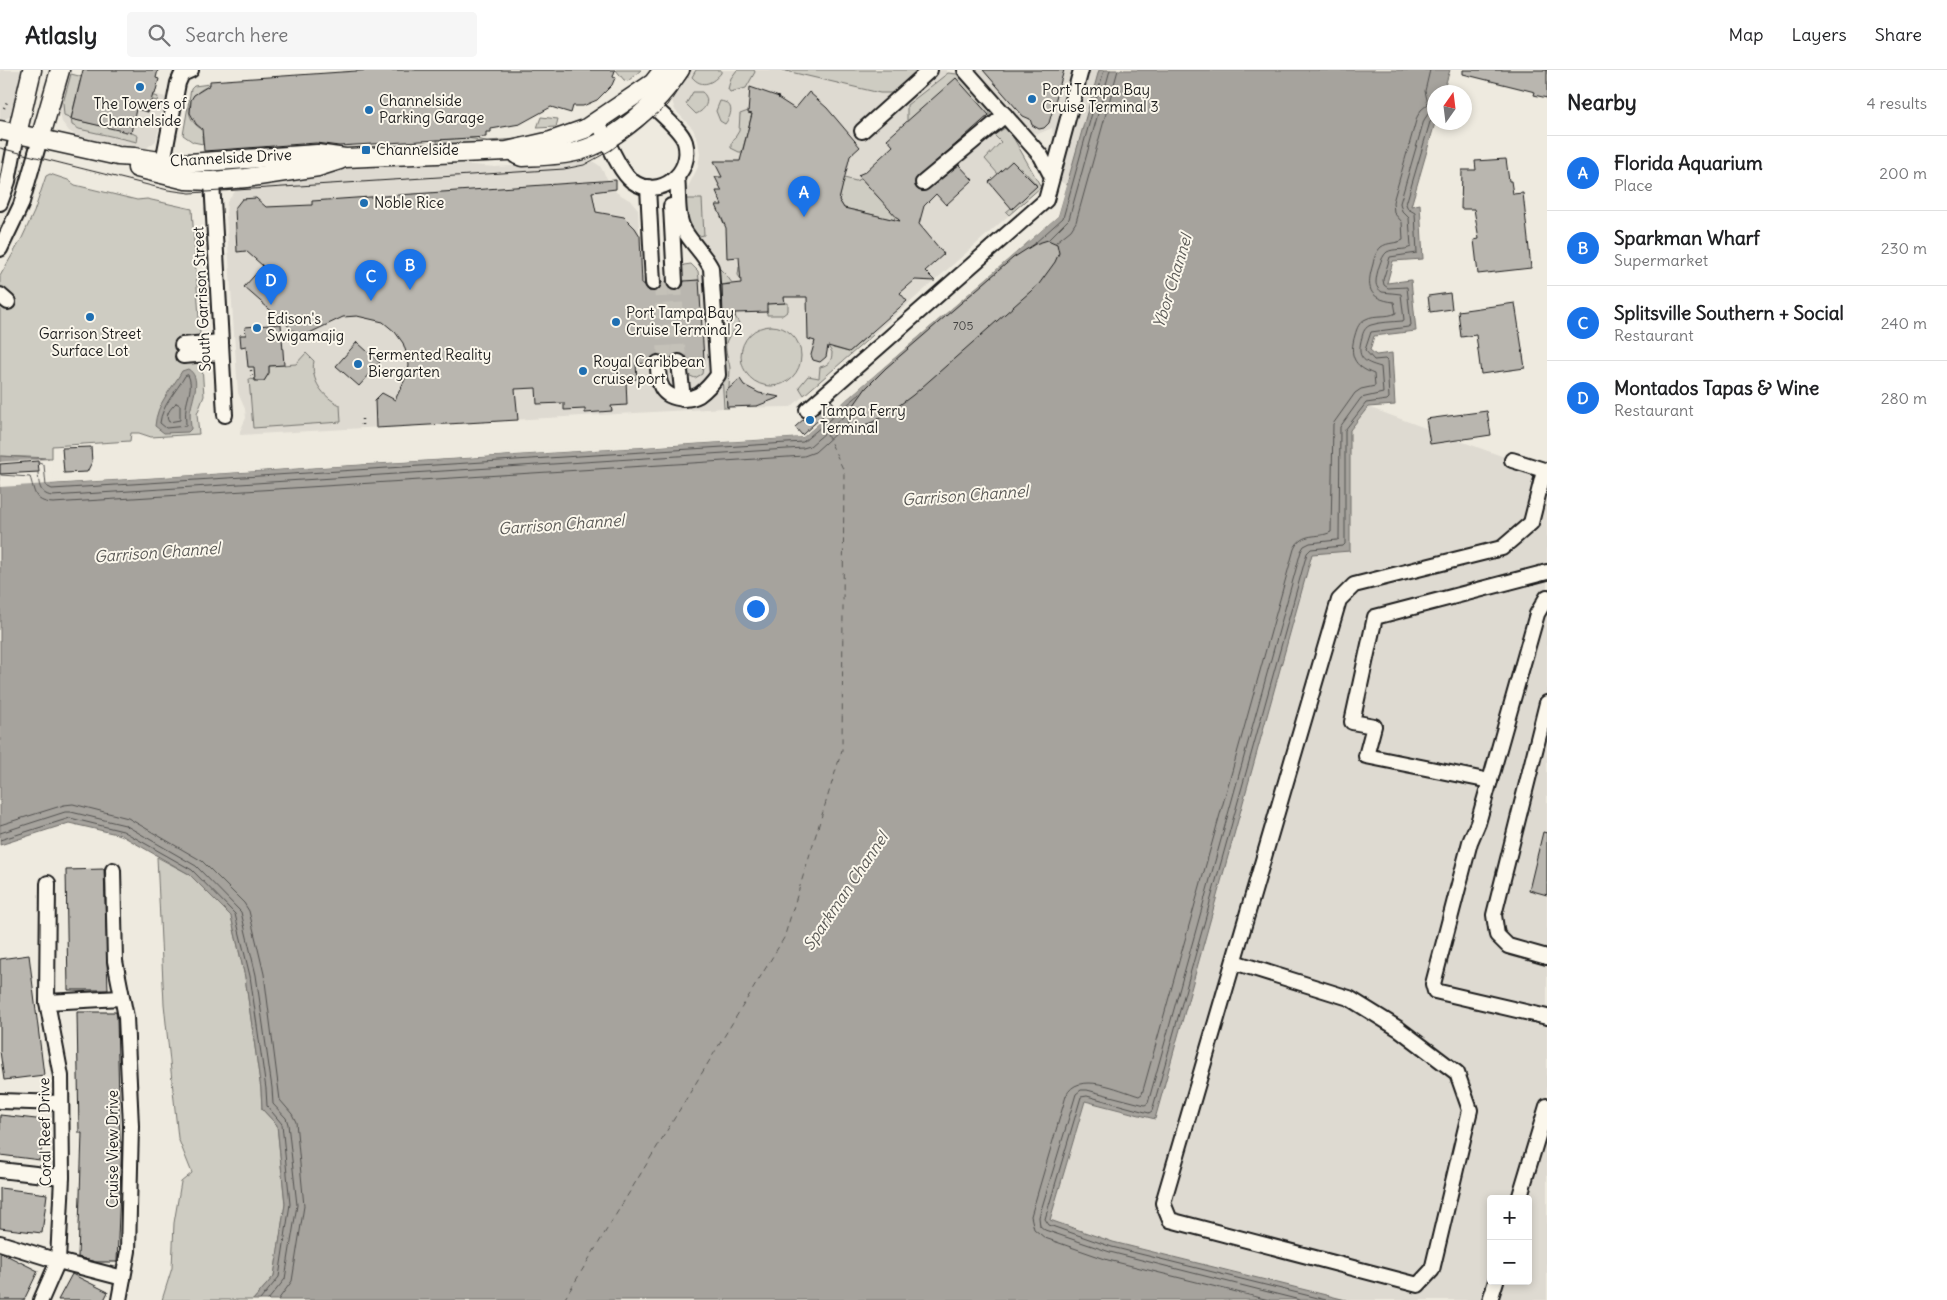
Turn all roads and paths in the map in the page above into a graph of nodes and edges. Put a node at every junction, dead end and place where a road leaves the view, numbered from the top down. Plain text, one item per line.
1 (32, 70) edge
2 (60, 70) edge
3 (191, 70) edge
4 (663, 70) edge
5 (680, 70) edge
6 (930, 70) edge
7 (965, 70) edge
8 (1080, 70) edge
9 (652, 104) junction
10 (1004, 114) junction
11 (598, 122) junction
12 (0, 130) edge
13 (862, 131) dead end
14 (17, 134) junction
15 (607, 139) junction
16 (40, 140) junction
17 (506, 151) junction
18 (295, 155) junction
19 (118, 156) junction
20 (345, 158) junction
21 (163, 162) junction
22 (1052, 177) junction
23 (212, 181) junction
24 (923, 183) dead end
25 (663, 184) junction
26 (0, 203) edge
27 (0, 249) edge
28 (221, 348) junction
29 (182, 350) dead end
30 (251, 370) dead end
31 (255, 377) dead end
32 (675, 397) junction
33 (807, 410) dead end
34 (225, 415) dead end
35 (362, 418) dead end
36 (362, 428) dead end
37 (1512, 460) dead end
38 (1546, 471) edge
39 (1547, 572) edge
40 (1547, 597) edge
41 (1547, 703) edge
42 (1490, 781) junction
43 (113, 870) dead end
44 (48, 883) dead end
45 (1547, 957) edge
46 (1234, 962) junction
47 (121, 998) junction
48 (47, 1002) junction
49 (1547, 1017) edge
50 (0, 1101) edge
51 (61, 1104) junction
52 (1547, 1106) edge
53 (0, 1170) edge
54 (62, 1177) junction
55 (1520, 1195) edge
56 (0, 1243) edge
57 (58, 1261) junction
58 (123, 1278) junction
59 (1495, 1285) edge
60 (41, 1300) edge
61 (119, 1300) edge
62 (1490, 1300) edge

1 - 14 main road
2 - 16 main road
3 - 21 street
4 - 11 main road, Channelside Drive
5 - 9 main road, Channelside Drive
6 - 13 street
7 - 10 street
8 - 22 street
9 - 15 main road, Channelside Drive
9 - 25 street
10 - 22 street
10 - 24 street
11 - 15 street
11 - 17 main road, Channelside Drive
12 - 14 main road, Channelside Drive
14 - 16 main road, Channelside Drive
14 - 26 street
15 - 17 main road, Channelside Drive
15 - 25 street
16 - 19 main road, Channelside Drive
16 - 27 street
17 - 20 main road, Channelside Drive
18 - 20 main road, Channelside Drive
18 - 21 main road, Channelside Drive
18 - 23 main road
19 - 21 main road, Channelside Drive
19 - 23 main road, Channelside Drive
20 - 23 main road, Channelside Drive
22 - 33 street
23 - 28 street, South Garrison Street
25 - 25 street
25 - 32 street
28 - 29 street
28 - 34 street, South Garrison Street
30 - 31 path
32 - 32 street
35 - 36 path
37 - 38 street
38 - 46 street
39 - 42 street
40 - 42 street
41 - 45 street
42 - 49 street
43 - 47 street, Cruise View Drive
44 - 48 street, Coral Reef Drive
46 - 46 street
47 - 48 street
47 - 58 street, Cruise View Drive
48 - 51 street, Coral Reef Drive
50 - 51 street
51 - 54 street, Coral Reef Drive
52 - 55 street
53 - 54 street
54 - 57 street, Coral Reef Drive
56 - 57 street
57 - 58 street
57 - 60 street
58 - 61 street, Cruise View Drive
59 - 62 street

